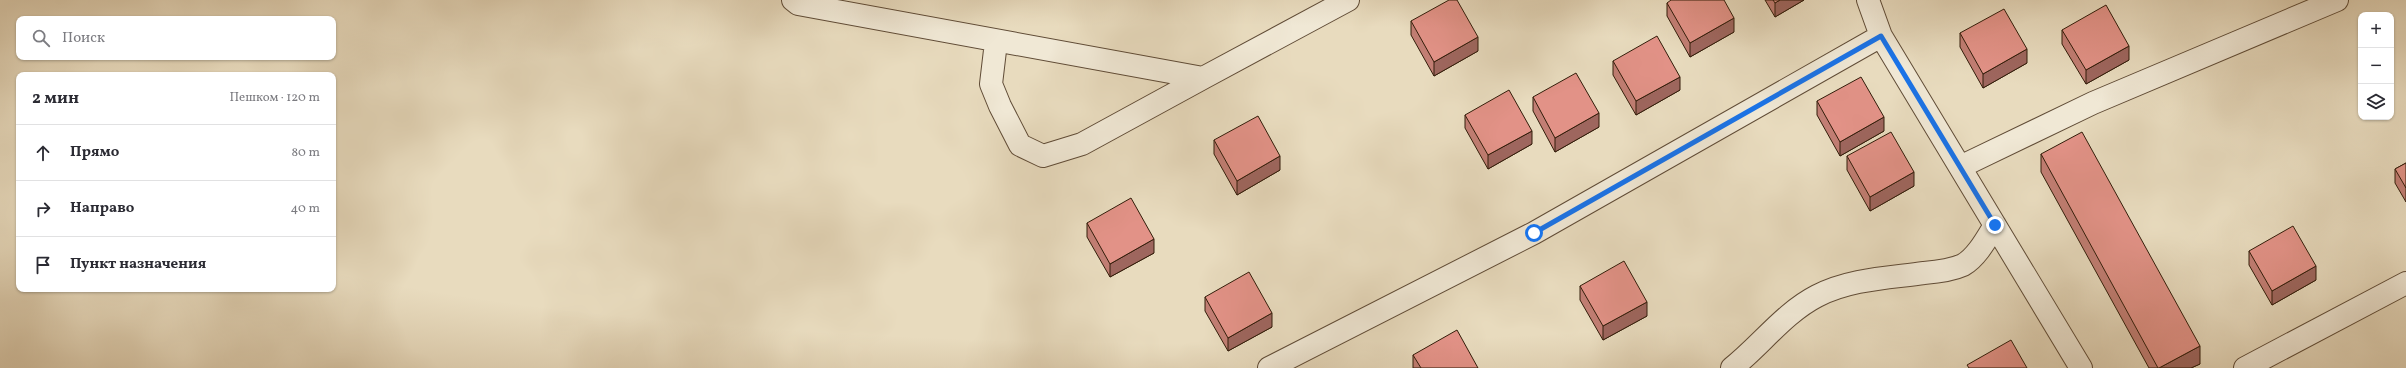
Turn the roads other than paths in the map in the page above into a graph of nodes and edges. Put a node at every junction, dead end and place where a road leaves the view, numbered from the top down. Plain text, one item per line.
1 (793, 0) edge
2 (1348, 0) edge
3 (1868, 0) edge
4 (2337, 0) edge
5 (1881, 36) junction
6 (996, 42) junction
7 (1203, 78) junction
8 (1960, 167) junction
9 (1995, 225) junction
10 (2406, 283) edge
11 (1269, 368) edge
12 (1732, 368) edge
13 (2082, 368) edge
14 (2245, 368) edge

1 - 6 street
2 - 7 street
3 - 5 street
4 - 8 street
5 - 8 street
5 - 11 street
6 - 7 street
6 - 7 street
8 - 9 street
9 - 12 street
9 - 13 street
10 - 14 street

